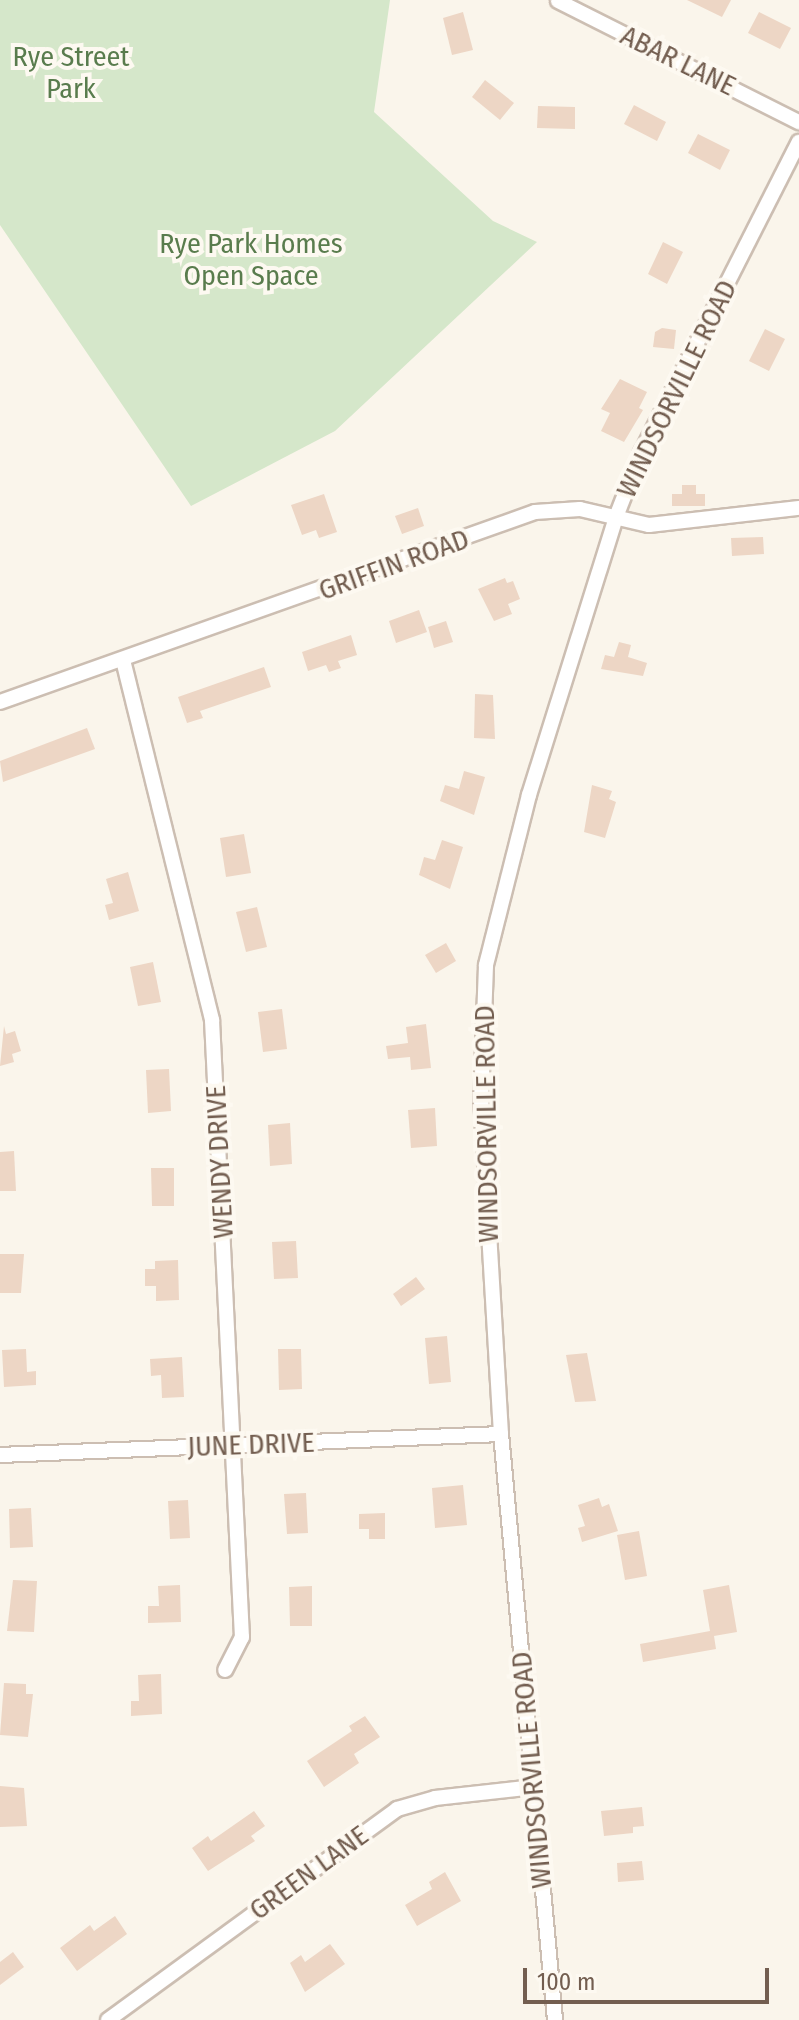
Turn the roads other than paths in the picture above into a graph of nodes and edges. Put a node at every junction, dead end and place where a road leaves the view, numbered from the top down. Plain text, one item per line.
1 (558, 1) edge
2 (799, 122) edge
3 (799, 142) edge
4 (799, 508) edge
5 (616, 517) junction
6 (123, 660) junction
7 (0, 702) edge
8 (501, 1434) junction
9 (234, 1445) junction
10 (0, 1455) edge
11 (225, 1670) dead end
12 (534, 1787) junction
13 (108, 2020) edge
14 (555, 2020) edge

1 - 2 street, ABAR LANE
3 - 5 street, WINDSORVILLE ROAD
4 - 5 street, GRIFFIN ROAD
5 - 6 street, GRIFFIN ROAD
5 - 8 street, WINDSORVILLE ROAD
6 - 7 street, GRIFFIN ROAD
6 - 9 street, WENDY DRIVE
8 - 9 street, JUNE DRIVE
8 - 12 street, WINDSORVILLE ROAD
9 - 10 street, JUNE DRIVE
9 - 11 street, WENDY DRIVE
12 - 13 street, GREEN LANE
12 - 14 street, WINDSORVILLE ROAD

